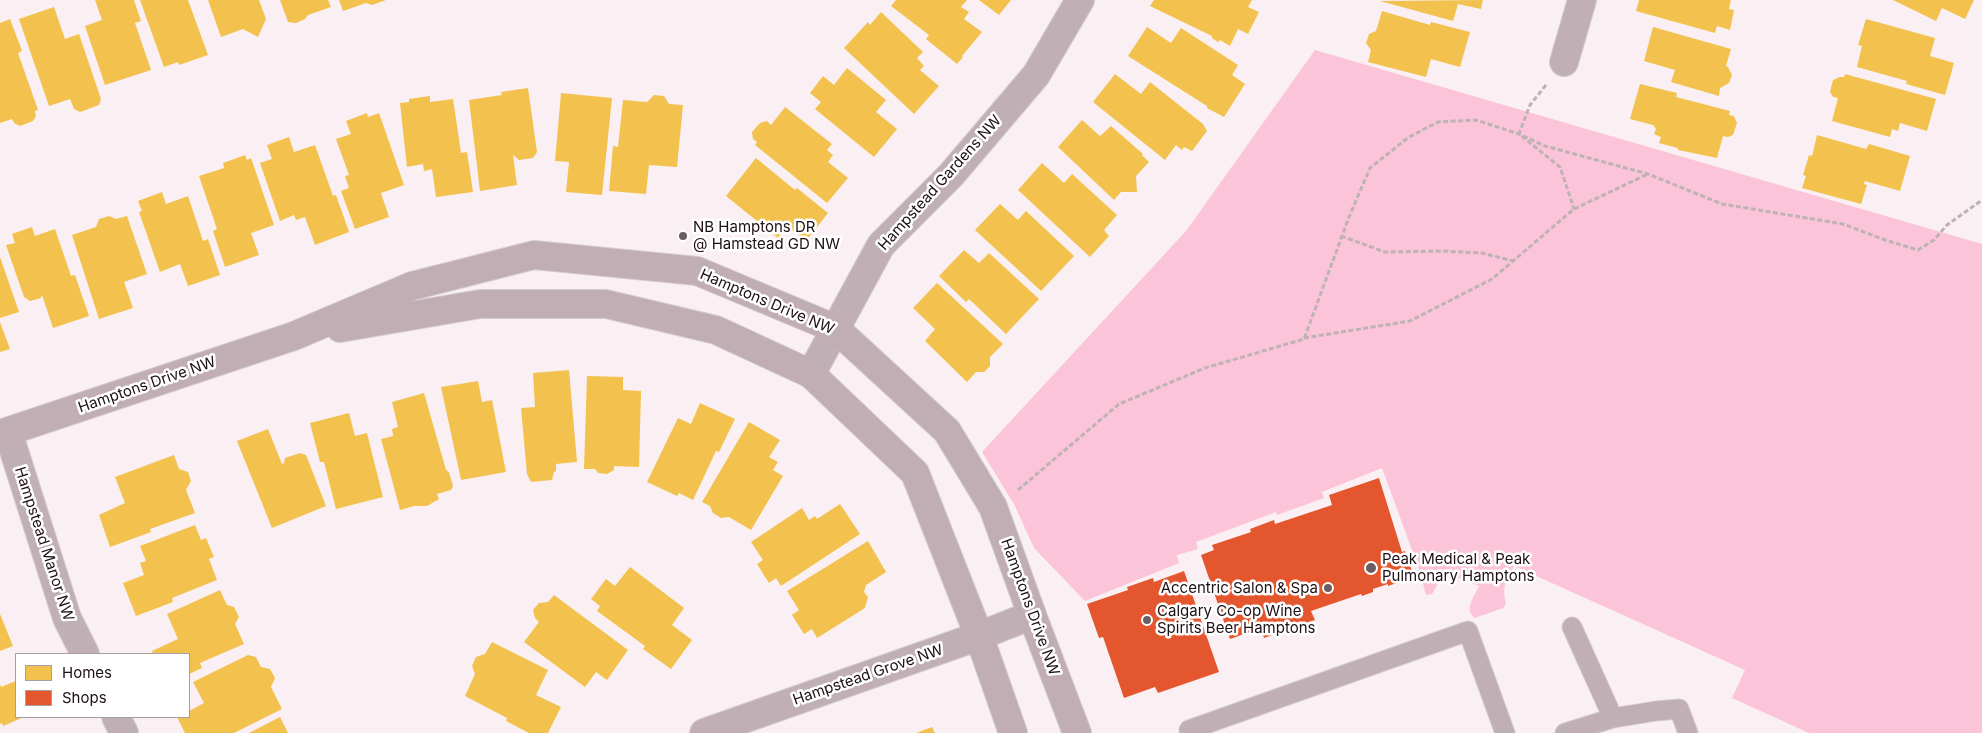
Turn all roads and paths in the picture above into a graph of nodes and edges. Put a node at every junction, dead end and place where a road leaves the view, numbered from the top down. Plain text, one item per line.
1 (1080, 0) edge
2 (1582, 0) edge
3 (1564, 62) joint
4 (1519, 134) junction
5 (1648, 174) junction
6 (1982, 200) edge
7 (1574, 209) junction
8 (1341, 236) junction
9 (1514, 261) junction
10 (836, 329) junction
11 (294, 336) junction
12 (1304, 339) junction
13 (811, 374) junction
14 (4, 433) edge
15 (993, 507) junction
16 (1032, 616) junction
17 (1572, 626) dead end
18 (979, 636) junction
19 (84, 653) edge
20 (116, 718) edge
21 (1613, 718) junction
22 (124, 733) edge
23 (704, 733) edge
24 (1014, 733) edge
25 (1077, 733) edge
26 (1190, 733) edge
27 (1505, 733) edge
28 (1564, 733) edge
29 (1688, 733) edge

1 - 10 street, Hampstead Gardens NW
2 - 3 street
3 - 4 path
4 - 5 path
4 - 7 path
4 - 8 path
5 - 6 path
5 - 7 path
7 - 9 path
8 - 9 path
8 - 12 path
9 - 12 path
10 - 11 street, Hamptons Drive NW
10 - 13 street, Hampstead Gardens NW
10 - 15 street, Hamptons Drive NW
11 - 13 street, Hamptons Drive NW
11 - 14 street, Hamptons Drive NW
12 - 15 path
13 - 18 street, Hamptons Drive NW
14 - 19 street, Hampstead Manor NW
15 - 16 street, Hamptons Drive NW
16 - 18 street, Hampstead Grove NW
16 - 25 street, Hamptons Drive NW
17 - 21 lane
18 - 23 street, Hampstead Grove NW
18 - 24 street, Hamptons Drive NW
20 - 22 street
21 - 28 lane
21 - 29 lane
26 - 27 lane

